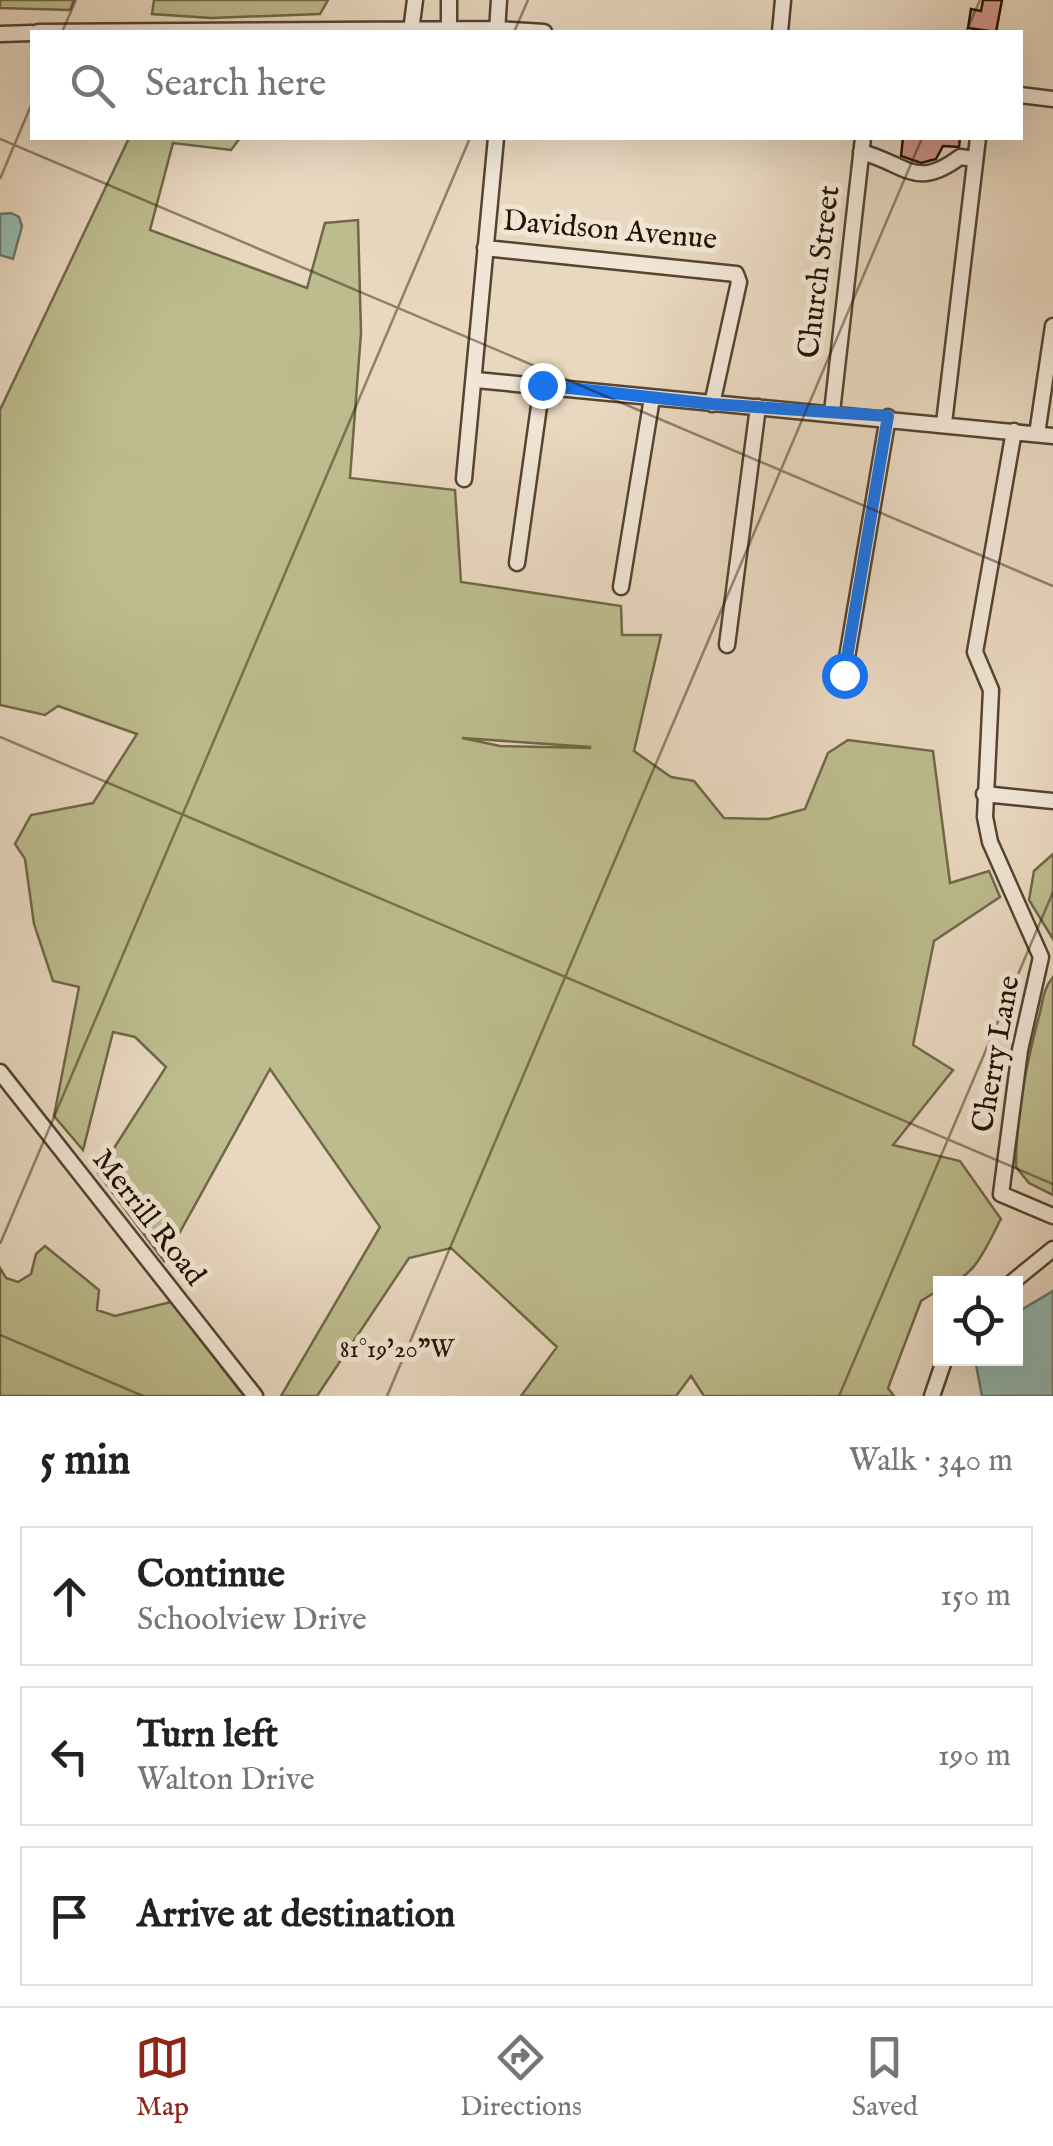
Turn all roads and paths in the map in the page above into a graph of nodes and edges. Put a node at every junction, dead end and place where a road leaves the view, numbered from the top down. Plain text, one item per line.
1 (414, 0) edge
2 (449, 0) edge
3 (499, 0) edge
4 (783, 0) edge
5 (411, 30) edge
6 (448, 30) edge
7 (496, 30) edge
8 (780, 30) edge
9 (30, 33) edge
10 (0, 34) edge
11 (1023, 95) edge
12 (1053, 99) edge
13 (496, 140) edge
14 (978, 140) edge
15 (862, 145) edge
16 (975, 159) junction
17 (485, 248) junction
18 (1053, 326) edge
19 (476, 380) junction
20 (542, 385) junction
21 (652, 398) junction
22 (712, 404) junction
23 (758, 407) junction
24 (832, 412) junction
25 (888, 416) junction
26 (944, 423) junction
27 (1014, 431) junction
28 (1045, 435) edge
29 (464, 479) dead end
30 (517, 563) dead end
31 (621, 587) dead end
32 (726, 645) dead end
33 (844, 675) dead end
34 (984, 794) junction
35 (1053, 801) edge
36 (0, 1072) edge
37 (1053, 1216) edge
38 (1053, 1249) edge
39 (1020, 1276) edge
40 (942, 1366) edge
41 (254, 1396) edge
42 (932, 1396) edge

1 - 5 street
2 - 6 street
3 - 7 street
4 - 8 street
9 - 10 street
11 - 12 street
13 - 17 street
14 - 16 street
15 - 16 street
15 - 24 street, Church Street
16 - 26 street
17 - 19 street
17 - 22 street, Davidson Avenue
18 - 28 street
19 - 20 street
19 - 29 street
20 - 21 street
20 - 30 street
21 - 22 street
21 - 31 street
22 - 23 street
23 - 24 street
23 - 32 street
24 - 25 street
25 - 26 street
25 - 33 street
26 - 27 street
27 - 28 street
27 - 34 street, Cherry Lane
34 - 35 street
34 - 37 street, Cherry Lane
36 - 41 street, Merrill Road
38 - 39 street
40 - 42 street

